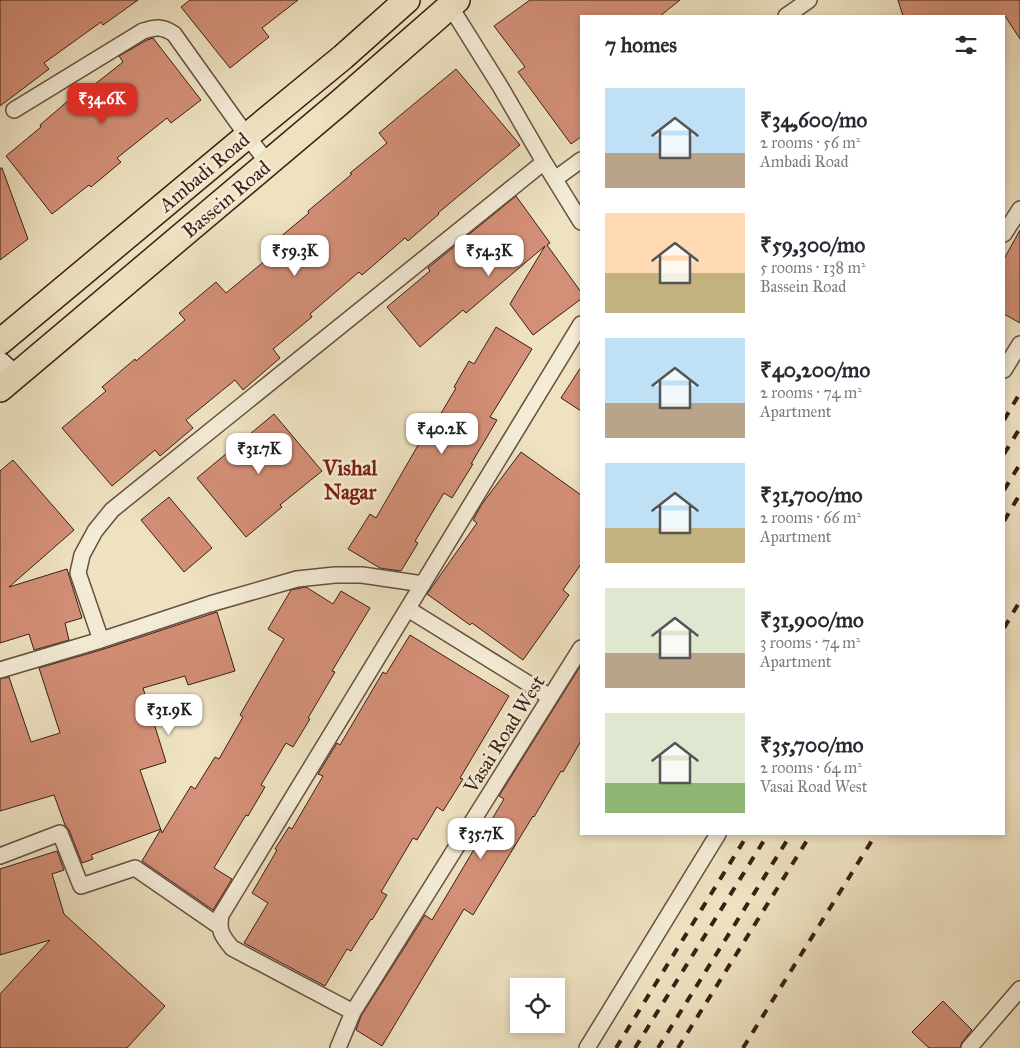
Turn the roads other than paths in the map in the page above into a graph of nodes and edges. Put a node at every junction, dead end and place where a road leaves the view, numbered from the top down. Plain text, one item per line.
1 (407, 0) edge
2 (809, 0) edge
3 (451, 2) edge
4 (787, 15) edge
5 (14, 110) dead end
6 (247, 136) junction
7 (580, 161) edge
8 (544, 162) junction
9 (268, 163) junction
10 (555, 179) junction
11 (1020, 209) edge
12 (580, 220) edge
13 (1005, 232) edge
14 (580, 326) edge
15 (0, 342) edge
16 (1020, 344) edge
17 (1005, 368) edge
18 (5, 376) edge
19 (423, 584) junction
20 (408, 609) junction
21 (101, 640) junction
22 (580, 650) edge
23 (0, 670) edge
24 (550, 697) junction
25 (717, 835) edge
26 (0, 856) edge
27 (219, 926) junction
28 (1020, 989) edge
29 (353, 1012) junction
30 (338, 1048) edge
31 (587, 1048) edge
32 (969, 1048) edge

1 - 6 main road, Ambadi Road
2 - 4 street
3 - 8 street
3 - 9 main road, Bassein Road
5 - 6 street
6 - 9 street
6 - 15 main road, Ambadi Road
7 - 10 street
8 - 10 street
8 - 21 street
9 - 18 main road, Bassein Road
10 - 12 street
11 - 13 street
14 - 19 street
16 - 17 street
19 - 20 street
19 - 21 street
20 - 24 street
20 - 27 street
21 - 23 street
22 - 24 street, Vasai Road West
24 - 29 street, Vasai Road West
25 - 31 street
26 - 27 street
27 - 29 street
28 - 32 street
29 - 30 street, Vasai Road West

